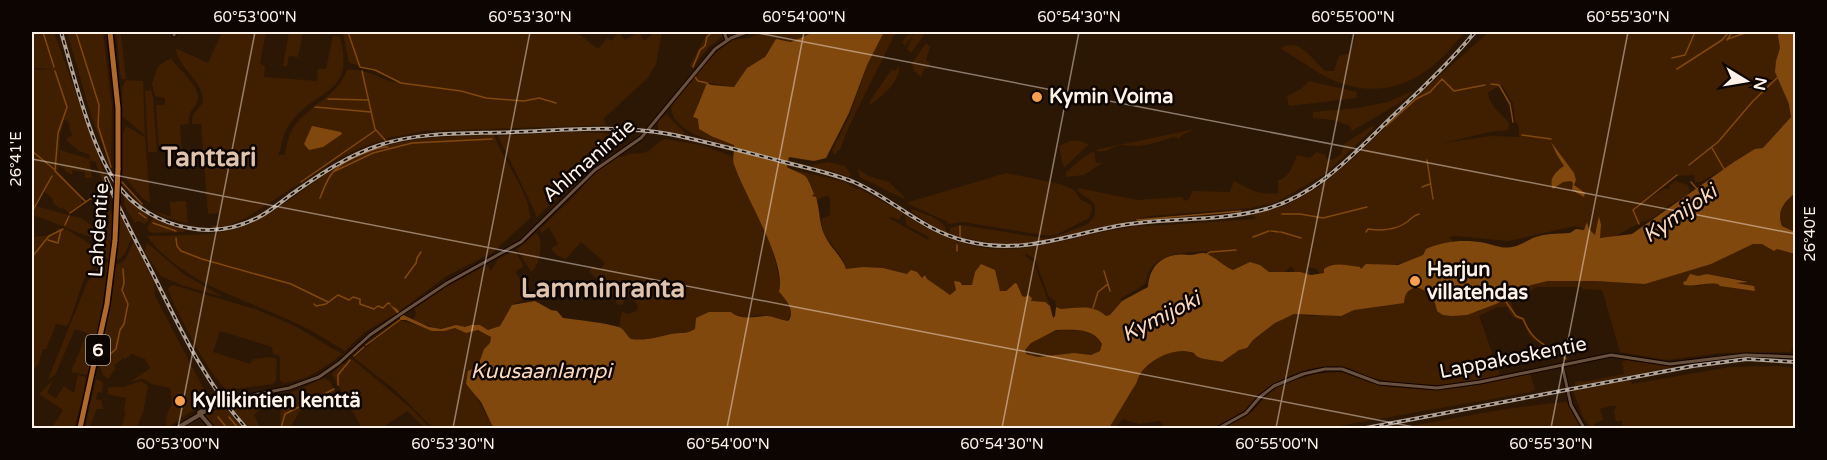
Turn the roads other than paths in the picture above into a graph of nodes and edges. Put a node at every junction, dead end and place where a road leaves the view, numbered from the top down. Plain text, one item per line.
1 (110, 32) edge
2 (724, 32) edge
3 (747, 32) edge
4 (727, 40) junction
5 (1796, 357) edge
6 (1562, 365) junction
7 (199, 414) junction
8 (80, 429) edge
9 (177, 429) edge
10 (212, 429) edge
11 (1219, 429) edge
12 (1584, 429) edge

1 - 8 highway, Lahdentie / 6, bridge
2 - 4 street
3 - 4 street, Ahlmanintie
4 - 7 street, Ahlmanintie
5 - 6 street, Lappakoskentie
6 - 11 street, Lappakoskentie
6 - 12 street
7 - 9 main road
7 - 10 main road

